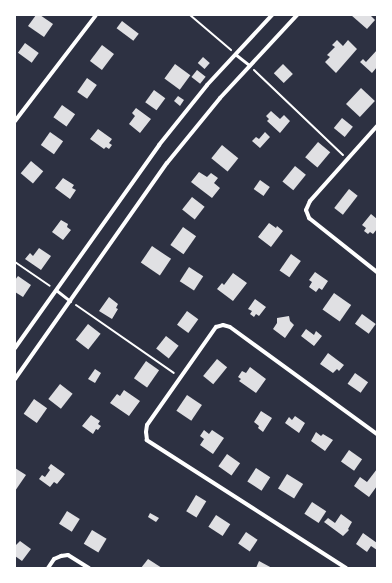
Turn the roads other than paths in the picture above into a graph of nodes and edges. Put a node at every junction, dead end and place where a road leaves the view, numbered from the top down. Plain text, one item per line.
1 (96, 15) edge
2 (272, 15) edge
3 (298, 15) edge
4 (235, 54) junction
5 (249, 65) junction
6 (15, 121) edge
7 (377, 126) edge
8 (377, 272) edge
9 (56, 290) junction
10 (70, 301) junction
11 (15, 348) edge
12 (15, 379) edge
13 (377, 434) edge
14 (48, 568) edge
15 (89, 568) edge
16 (346, 568) edge

1 - 6 street
2 - 4 street
3 - 5 street
4 - 5 lane
4 - 9 street
5 - 10 street
7 - 8 street
9 - 10 lane
9 - 11 street
10 - 12 street
13 - 16 street
14 - 15 street

